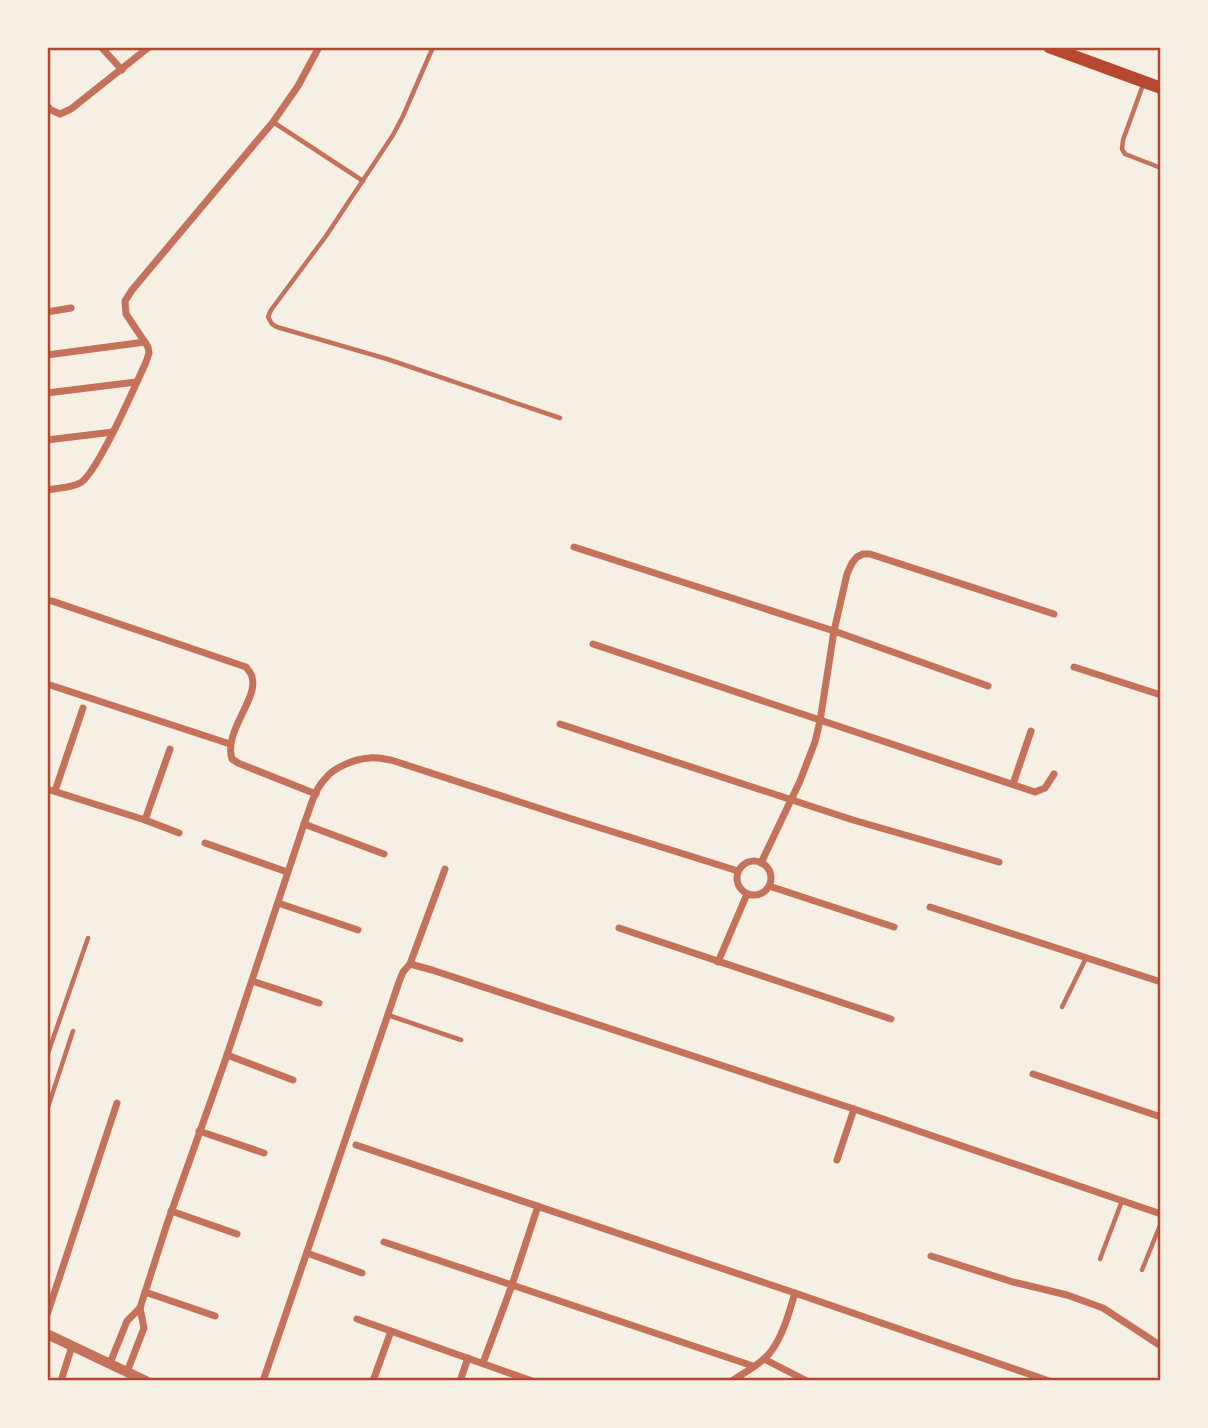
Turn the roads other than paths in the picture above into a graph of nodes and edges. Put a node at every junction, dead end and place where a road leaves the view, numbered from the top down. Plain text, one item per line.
1 (101, 47) edge
2 (149, 47) edge
3 (319, 47) edge
4 (433, 47) edge
5 (1049, 47) edge
6 (122, 70) junction
7 (1144, 82) junction
8 (1161, 88) edge
9 (47, 106) edge
10 (273, 122) junction
11 (1161, 168) edge
12 (363, 181) junction
13 (71, 308) dead end
14 (47, 312) edge
15 (145, 342) junction
16 (47, 355) edge
17 (136, 382) junction
18 (47, 393) edge
19 (560, 418) dead end
20 (113, 432) junction
21 (47, 440) edge
22 (47, 490) edge
23 (574, 548) dead end
24 (52, 601) dead end
25 (1054, 614) dead end
26 (834, 631) junction
27 (593, 644) dead end
28 (1074, 667) dead end
29 (47, 684) edge
30 (988, 686) dead end
31 (1161, 695) edge
32 (83, 708) dead end
33 (820, 721) junction
34 (560, 724) dead end
35 (1031, 731) dead end
36 (230, 744) junction
37 (170, 749) dead end
38 (1054, 774) dead end
39 (1013, 784) junction
40 (51, 790) edge
41 (316, 794) junction
42 (790, 799) junction
43 (145, 820) junction
44 (304, 824) junction
45 (179, 832) dead end
46 (205, 844) dead end
47 (384, 854) dead end
48 (999, 862) dead end
49 (761, 863) junction
50 (445, 869) dead end
51 (738, 871) junction
52 (287, 872) junction
53 (769, 886) junction
54 (747, 894) junction
55 (278, 903) junction
56 (930, 907) dead end
57 (894, 927) dead end
58 (620, 928) dead end
59 (358, 930) dead end
60 (88, 939) dead end
61 (1086, 958) junction
62 (718, 962) junction
63 (410, 964) junction
64 (252, 981) junction
65 (1161, 982) edge
66 (319, 1003) dead end
67 (1062, 1007) dead end
68 (388, 1014) junction
69 (891, 1019) dead end
70 (73, 1031) dead end
71 (461, 1040) dead end
72 (228, 1055) junction
73 (47, 1056) edge
74 (1032, 1074) dead end
75 (292, 1080) dead end
76 (117, 1103) dead end
77 (47, 1110) edge
78 (854, 1110) junction
79 (1161, 1117) edge
80 (200, 1131) junction
81 (356, 1144) dead end
82 (264, 1153) dead end
83 (837, 1160) dead end
84 (1122, 1201) junction
85 (538, 1206) junction
86 (171, 1211) junction
87 (1161, 1214) edge
88 (1161, 1223) edge
89 (237, 1234) dead end
90 (384, 1242) dead end
91 (307, 1252) junction
92 (931, 1255) dead end
93 (1100, 1259) dead end
94 (1142, 1270) dead end
95 (362, 1273) dead end
96 (512, 1285) junction
97 (145, 1292) junction
98 (795, 1293) junction
99 (140, 1308) junction
100 (47, 1315) edge
101 (215, 1316) dead end
102 (357, 1319) dead end
103 (391, 1331) junction
104 (47, 1334) edge
105 (72, 1346) junction
106 (1161, 1346) edge
107 (468, 1358) junction
108 (764, 1359) junction
109 (110, 1363) junction
110 (483, 1363) junction
111 (753, 1366) junction
112 (127, 1372) junction
113 (61, 1381) edge
114 (146, 1381) edge
115 (263, 1381) edge
116 (373, 1381) edge
117 (460, 1381) edge
118 (532, 1381) edge
119 (732, 1381) edge
120 (807, 1381) edge
121 (1049, 1381) edge

1 - 6 street
2 - 6 street
3 - 10 street
4 - 12 lane
5 - 7 main road
6 - 9 street
7 - 8 main road
7 - 11 lane
10 - 12 lane
10 - 15 street
12 - 19 lane
13 - 14 street
15 - 16 street
15 - 17 street
17 - 18 street
17 - 20 street
20 - 21 street
20 - 22 street
23 - 26 street
24 - 36 street
25 - 26 street
26 - 30 street
26 - 33 street
27 - 33 street
28 - 31 street
29 - 36 street
32 - 40 street
33 - 39 street
33 - 42 street
34 - 42 street
35 - 39 street
36 - 41 street
37 - 43 street
38 - 39 street
40 - 43 street
41 - 44 street
41 - 51 street
42 - 48 street
42 - 49 street
43 - 45 street
44 - 47 street
44 - 52 street
46 - 52 street
49 - 51 street
49 - 53 street
50 - 63 street
51 - 54 street
52 - 55 street
53 - 54 street
53 - 57 street
54 - 62 street
55 - 59 street
55 - 64 street
56 - 61 street
58 - 62 street
60 - 73 lane
61 - 65 street
61 - 67 lane
62 - 69 street
63 - 68 street
63 - 78 street
64 - 66 street
64 - 72 street
68 - 71 lane
68 - 91 street
70 - 77 lane
72 - 75 street
72 - 80 street
74 - 79 street
76 - 100 street
78 - 83 street
78 - 84 street
80 - 82 street
80 - 86 street
81 - 85 street
84 - 87 street
84 - 93 lane
85 - 96 street
85 - 98 street
86 - 89 street
86 - 97 street
88 - 94 lane
90 - 96 street
91 - 95 street
91 - 115 street
92 - 106 street
96 - 110 street
96 - 111 street
97 - 99 street
97 - 101 street
98 - 108 street
98 - 121 street
99 - 109 street
99 - 112 street
102 - 103 street
103 - 107 street
103 - 116 street
104 - 105 street
105 - 109 street
105 - 113 street
107 - 110 street
107 - 117 street
108 - 111 street
108 - 120 street
109 - 112 street
110 - 118 street
111 - 119 street
112 - 114 street

